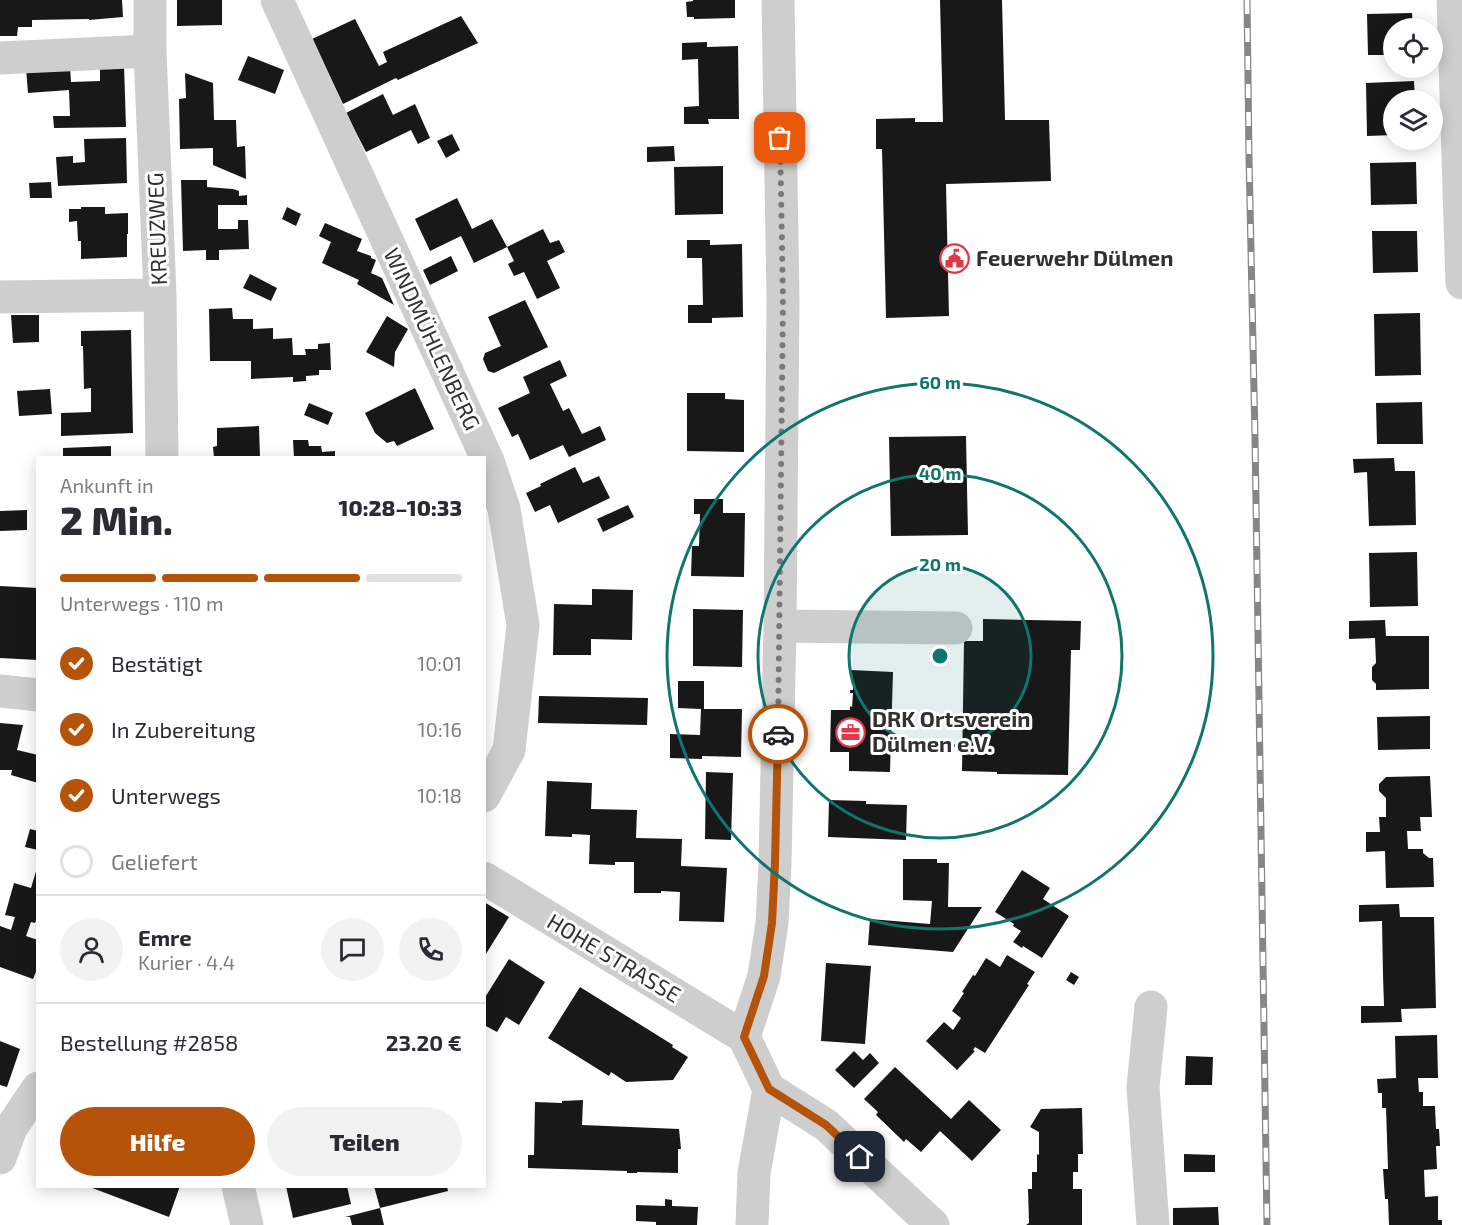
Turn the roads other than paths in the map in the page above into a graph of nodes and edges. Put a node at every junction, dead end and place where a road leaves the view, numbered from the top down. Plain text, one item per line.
1 (150, 0) edge
2 (277, 0) edge
3 (778, 0) edge
4 (1454, 0) edge
5 (150, 51) junction
6 (0, 58) edge
7 (1462, 283) edge
8 (160, 295) junction
9 (0, 297) edge
10 (162, 456) edge
11 (486, 456) edge
12 (486, 457) edge
13 (780, 626) junction
14 (956, 628) dead end
15 (0, 691) edge
16 (36, 695) edge
17 (486, 792) edge
18 (486, 879) edge
19 (1151, 1007) dead end
20 (744, 1037) junction
21 (769, 1089) junction
22 (36, 1091) edge
23 (0, 1158) edge
24 (238, 1188) edge
25 (247, 1225) edge
26 (752, 1225) edge
27 (933, 1225) edge
28 (1153, 1225) edge

1 - 5 street, KREUZWEG
2 - 11 street, WINDMÜHLENBERG
3 - 13 street
4 - 7 street
5 - 6 street
5 - 8 street, KREUZWEG
8 - 9 street
8 - 10 street, KREUZWEG
12 - 17 street, WINDMÜHLENBERG
13 - 14 street
13 - 20 street
15 - 16 street
18 - 20 street, HOHE STRASSE
19 - 28 street
20 - 21 street
21 - 26 street
21 - 27 street
22 - 23 street
24 - 25 street

